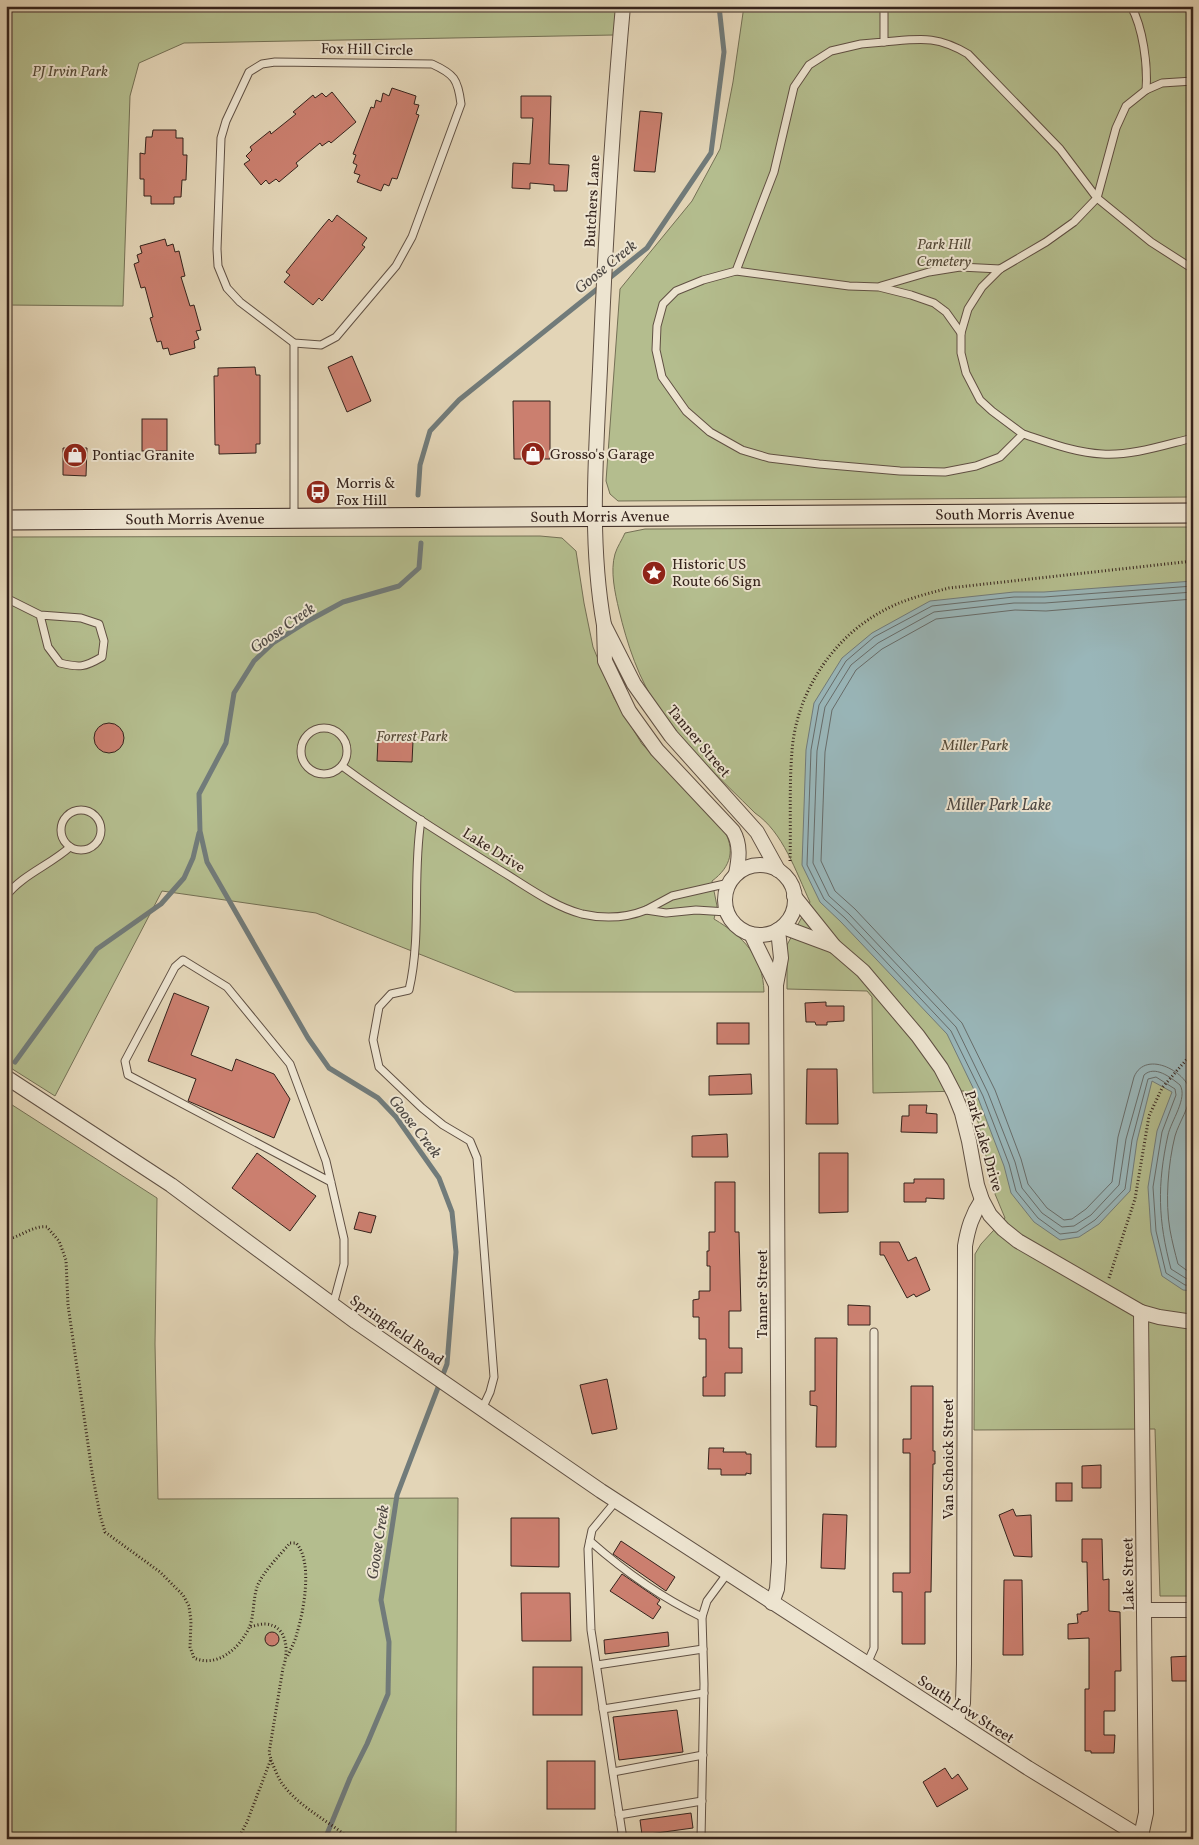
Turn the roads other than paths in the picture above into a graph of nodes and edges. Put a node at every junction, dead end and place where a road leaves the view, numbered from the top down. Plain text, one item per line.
1 (623, 6) edge
2 (884, 6) edge
3 (1131, 6) edge
4 (884, 42) junction
5 (1193, 81) edge
6 (1146, 90) junction
7 (1097, 198) junction
8 (1000, 269) junction
9 (1193, 269) edge
10 (736, 271) junction
11 (879, 287) junction
12 (961, 333) junction
13 (294, 343) junction
14 (1023, 434) junction
15 (1193, 438) edge
16 (1193, 513) edge
17 (594, 517) junction
18 (294, 519) junction
19 (6, 520) edge
20 (6, 598) edge
21 (40, 615) junction
22 (604, 625) junction
23 (342, 766) junction
24 (421, 820) junction
25 (70, 847) junction
26 (784, 868) junction
27 (732, 879) junction
28 (6, 896) edge
29 (794, 896) junction
30 (646, 910) junction
31 (727, 912) junction
32 (781, 928) junction
33 (751, 934) junction
34 (834, 946) junction
35 (776, 985) junction
36 (6, 1078) edge
37 (331, 1182) junction
38 (982, 1200) junction
39 (333, 1306) junction
40 (1141, 1312) junction
41 (1193, 1322) edge
42 (874, 1332) dead end
43 (482, 1409) junction
44 (616, 1501) junction
45 (590, 1541) junction
46 (727, 1574) junction
47 (772, 1603) junction
48 (1144, 1610) junction
49 (1193, 1610) edge
50 (702, 1617) junction
51 (703, 1649) junction
52 (867, 1664) junction
53 (597, 1665) junction
54 (704, 1694) junction
55 (603, 1709) junction
56 (956, 1721) junction
57 (703, 1755) junction
58 (613, 1772) junction
59 (702, 1800) junction
60 (619, 1815) junction
61 (1142, 1837) edge
62 (623, 1839) edge
63 (702, 1839) edge

1 - 17 street, Butchers Lane
2 - 4 lane
3 - 6 lane
4 - 7 lane
4 - 10 lane
5 - 6 lane
6 - 7 lane
7 - 8 lane
7 - 9 lane
8 - 11 lane
8 - 12 lane
10 - 11 lane
10 - 14 lane
11 - 12 lane
12 - 14 lane
13 - 13 lane, Fox Hill Circle
13 - 18 lane
14 - 15 lane
16 - 17 main road, South Morris Avenue
17 - 18 main road, South Morris Avenue
17 - 22 street, Tanner Street
18 - 19 main road, South Morris Avenue
20 - 21 lane
21 - 21 lane
22 - 26 street, Tanner Street
22 - 27 street, Tanner Street
23 - 23 lane
23 - 24 lane, Lake Drive
24 - 30 lane, Lake Drive
24 - 43 lane
25 - 25 lane
25 - 28 lane
26 - 27 street
26 - 29 street
27 - 30 lane, Lake Drive
27 - 31 street
29 - 32 street
29 - 34 street, Park Lake Drive
30 - 31 lane, Lake Drive
31 - 33 street
32 - 33 street
32 - 34 street, Park Lake Drive
32 - 35 street, Tanner Street
33 - 35 street, Tanner Street
34 - 38 street, Park Lake Drive
35 - 47 street, Tanner Street
36 - 39 street, Springfield Road
37 - 37 lane
37 - 39 lane
38 - 40 street, Park Lake Drive
38 - 56 street, Van Schoick Street
39 - 43 street, Springfield Road
40 - 41 street, Park Lake Drive
40 - 48 street, Lake Street
42 - 52 lane
43 - 44 street, Springfield Road
44 - 45 lane
44 - 46 street, Springfield Road
45 - 50 lane
45 - 53 lane
46 - 47 street, Springfield Road
46 - 50 lane
47 - 52 street, South Low Street
48 - 49 street
48 - 61 street, Lake Street
50 - 51 lane
51 - 53 lane
51 - 54 lane
52 - 56 street, South Low Street
53 - 55 lane
54 - 55 lane
54 - 57 lane
55 - 58 lane
56 - 61 street, South Low Street
57 - 58 lane
57 - 59 lane
58 - 60 lane
59 - 60 lane
59 - 63 lane
60 - 62 lane

